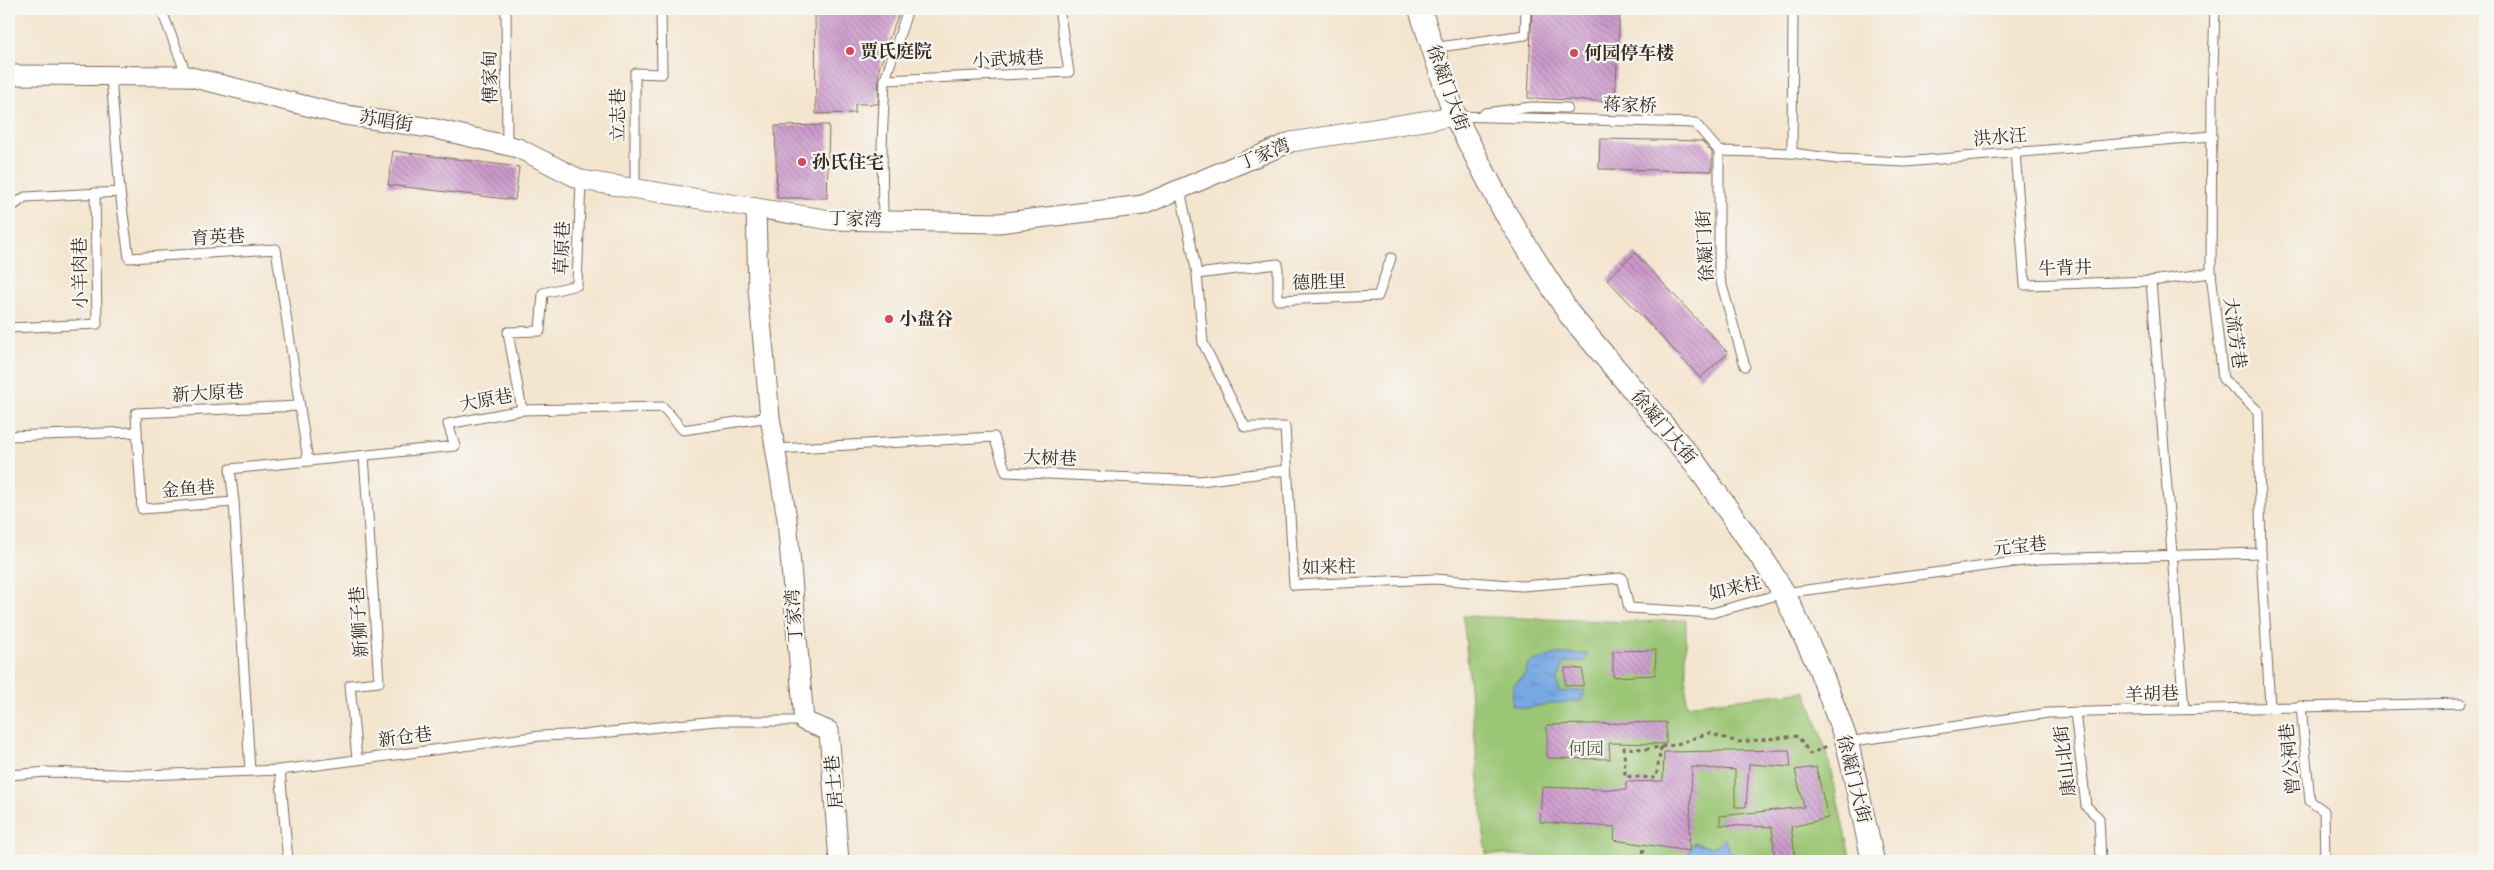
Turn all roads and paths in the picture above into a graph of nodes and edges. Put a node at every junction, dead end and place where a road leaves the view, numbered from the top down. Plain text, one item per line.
1 (161, 9) edge
2 (506, 9) edge
3 (661, 9) edge
4 (908, 9) edge
5 (1059, 9) edge
6 (1420, 9) edge
7 (1526, 9) edge
8 (1793, 9) edge
9 (2215, 9) edge
10 (1432, 48) junction
11 (9, 75) edge
12 (187, 76) junction
13 (111, 77) junction
14 (885, 80) junction
15 (1567, 108) dead end
16 (1455, 116) junction
17 (2212, 136) junction
18 (507, 146) junction
19 (1719, 151) junction
20 (2015, 151) junction
21 (1792, 153) junction
22 (581, 180) junction
23 (635, 189) junction
24 (1180, 189) junction
25 (120, 192) junction
26 (95, 193) junction
27 (756, 208) junction
28 (9, 209) edge
29 (883, 220) junction
30 (1391, 258) dead end
31 (2211, 273) junction
32 (1197, 274) junction
33 (2151, 282) junction
34 (9, 328) edge
35 (1745, 366) dead end
36 (300, 406) junction
37 (522, 410) junction
38 (770, 418) junction
39 (137, 432) junction
40 (9, 436) edge
41 (776, 449) junction
42 (364, 456) junction
43 (308, 461) junction
44 (1287, 470) junction
45 (234, 502) junction
46 (2261, 553) junction
47 (2173, 555) junction
48 (1784, 593) junction
49 (2461, 703) dead end
50 (2301, 706) junction
51 (2270, 707) junction
52 (2184, 709) junction
53 (2075, 712) junction
54 (804, 721) junction
55 (1847, 742) junction
56 (1825, 746) dead end
57 (1661, 747) junction
58 (357, 759) junction
59 (280, 770) junction
60 (250, 771) junction
61 (9, 775) edge
62 (1644, 844) dead end
63 (288, 861) edge
64 (839, 861) edge
65 (1643, 861) edge
66 (1873, 861) edge
67 (2101, 861) edge
68 (2325, 861) edge

1 - 12 lane
2 - 18 lane, 傅家甸
3 - 23 lane, 立志巷
4 - 14 lane
5 - 14 lane, 小武城巷
6 - 10 street, 徐凝门大街
7 - 10 lane
8 - 21 lane
9 - 17 lane, 大流芳巷
10 - 16 street, 徐凝门大街
11 - 13 street, 苏唱街
12 - 13 street, 苏唱街
12 - 18 street, 苏唱街
13 - 25 lane, 育英巷
14 - 29 lane
15 - 16 lane
16 - 19 lane, 蒋家桥
16 - 24 street, 丁家湾
16 - 48 street, 徐凝门大街
17 - 20 lane, 洪水汪
17 - 31 lane, 大流芳巷
18 - 22 street, 苏唱街
19 - 21 lane
19 - 35 lane, 徐凝门街
20 - 21 lane, 洪水汪
20 - 33 lane, 牛背井
22 - 23 street, 苏唱街
22 - 37 lane, 草原巷
23 - 27 street, 苏唱街
24 - 29 street, 丁家湾
24 - 32 lane, 如来柱
25 - 26 lane
25 - 36 lane, 育英巷
26 - 28 lane
26 - 34 lane, 小羊肉巷
27 - 29 street, 丁家湾
27 - 38 street, 丁家湾
30 - 32 lane, 德胜里
31 - 33 lane, 牛背井
31 - 46 lane, 大流芳巷
32 - 44 lane, 如来柱
33 - 47 lane
36 - 39 lane, 新大原巷
36 - 43 lane, 育英巷
37 - 38 lane, 大原巷
37 - 42 lane, 大原巷
38 - 41 street, 丁家湾
39 - 40 lane
39 - 45 lane, 金鱼巷
41 - 44 lane, 大树巷
41 - 54 street, 丁家湾
42 - 43 lane, 大原巷
42 - 58 lane, 新狮子巷
43 - 45 lane, 大原巷
44 - 48 lane, 如来柱
45 - 60 lane, 金鱼巷
46 - 47 lane, 元宝巷
46 - 51 lane, 大流芳巷
47 - 48 lane, 元宝巷
47 - 52 lane
48 - 55 street, 徐凝门大街
49 - 50 lane, 羊胡巷
50 - 51 lane, 羊胡巷
50 - 68 lane, 曾公祠巷
51 - 52 lane, 羊胡巷
52 - 53 lane, 羊胡巷
53 - 55 lane, 羊胡巷
53 - 67 lane, 康山北街
54 - 58 lane, 新仓巷
54 - 64 street, 居士巷
55 - 66 street, 徐凝门大街
56 - 57 path
57 - 57 path
58 - 59 lane, 新仓巷
59 - 60 lane, 新仓巷
59 - 63 lane
60 - 61 lane, 新仓巷
62 - 65 path

